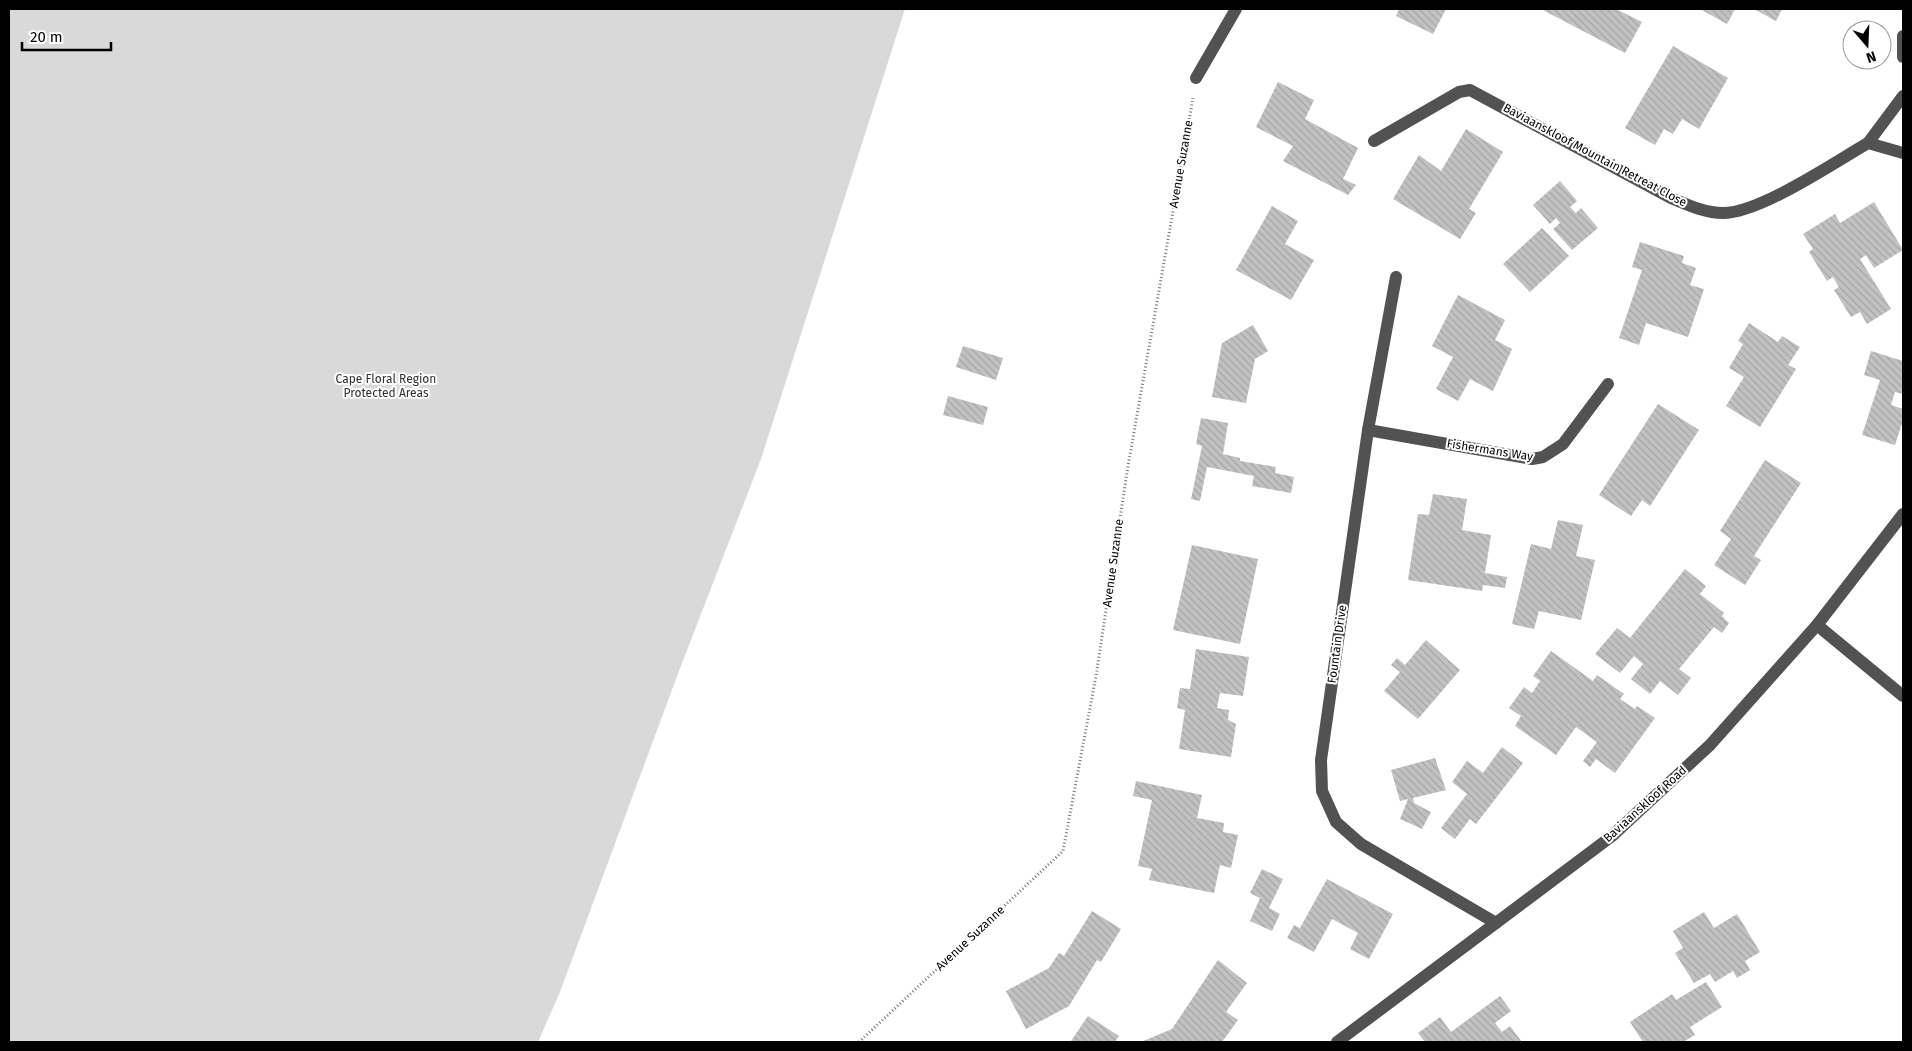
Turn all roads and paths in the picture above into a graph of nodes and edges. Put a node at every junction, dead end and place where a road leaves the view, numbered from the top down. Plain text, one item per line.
1 (1236, 9) edge
2 (1903, 36) edge
3 (1903, 57) edge
4 (1196, 78) joint
5 (1903, 96) edge
6 (1374, 141) dead end
7 (1868, 143) junction
8 (1903, 153) edge
9 (1396, 277) dead end
10 (1608, 384) dead end
11 (1368, 430) junction
12 (1903, 514) edge
13 (1817, 625) junction
14 (1903, 696) edge
15 (1496, 922) junction
16 (859, 1042) edge
17 (1338, 1042) edge

1 - 4 street
2 - 3 street
4 - 16 path, Avenue Suzanne
5 - 7 street
6 - 7 street, Baviaanskloof Mountain Retreat Close
7 - 8 street
9 - 11 street, Fountain Drive
10 - 11 street, Fishermans Way
11 - 15 street, Fountain Drive
12 - 13 street, Baviaanskloof Road
13 - 14 street
13 - 15 street, Baviaanskloof Road
15 - 17 street, Baviaanskloof Road

